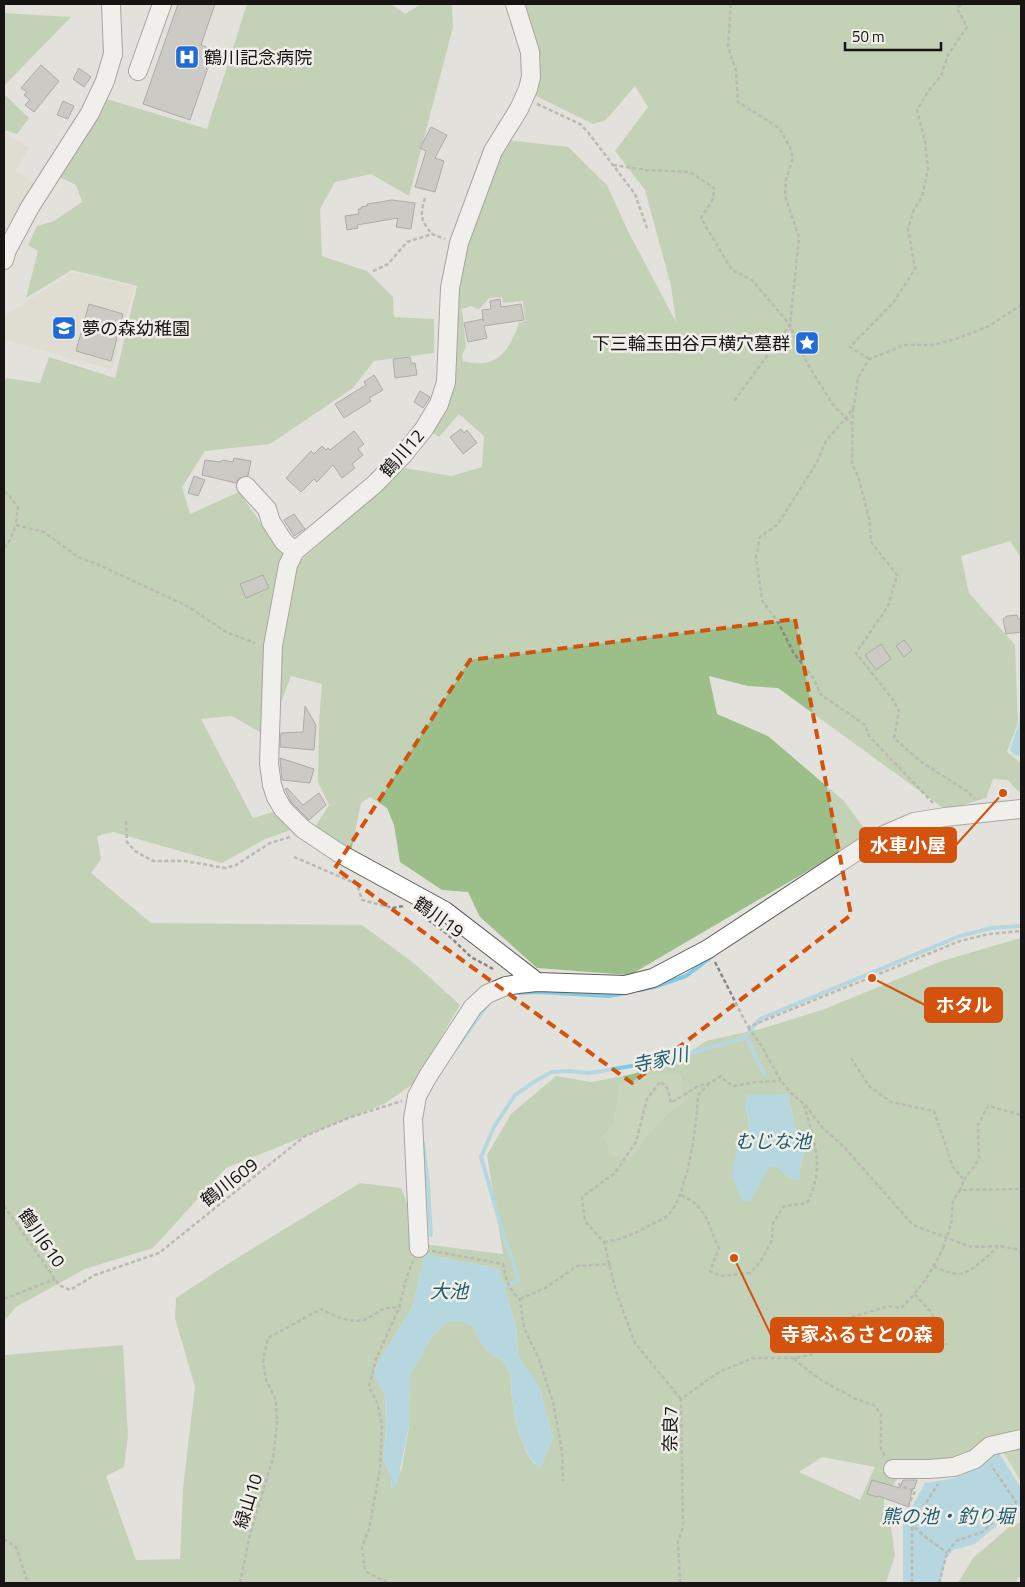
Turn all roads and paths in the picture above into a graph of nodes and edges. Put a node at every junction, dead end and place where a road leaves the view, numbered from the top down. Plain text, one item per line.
1 (111, 4) edge
2 (162, 4) edge
3 (515, 4) edge
4 (731, 4) edge
5 (962, 4) edge
6 (138, 71) dead end
7 (524, 98) junction
8 (613, 165) junction
9 (425, 198) dead end
10 (648, 232) dead end
11 (432, 234) junction
12 (459, 243) junction
13 (4, 260) edge
14 (373, 271) dead end
15 (1021, 305) edge
16 (790, 325) junction
17 (869, 359) junction
18 (734, 402) dead end
19 (854, 406) junction
20 (853, 425) junction
21 (246, 486) dead end
22 (4, 492) edge
23 (16, 525) junction
24 (4, 548) edge
25 (295, 551) junction
26 (255, 643) dead end
27 (1021, 809) edge
28 (989, 812) junction
29 (946, 817) junction
30 (126, 821) dead end
31 (293, 836) dead end
32 (294, 857) dead end
33 (412, 910) dead end
34 (426, 919) dead end
35 (1021, 931) edge
36 (708, 949) junction
37 (498, 971) dead end
38 (537, 982) junction
39 (748, 1027) junction
40 (850, 1058) dead end
41 (780, 1081) junction
42 (710, 1083) junction
43 (791, 1093) junction
44 (417, 1096) junction
45 (1021, 1115) edge
46 (964, 1180) junction
47 (1021, 1189) edge
48 (960, 1190) junction
49 (681, 1195) junction
50 (4, 1206) edge
51 (604, 1242) junction
52 (999, 1246) junction
53 (419, 1248) junction
54 (1021, 1253) edge
55 (611, 1264) junction
56 (934, 1267) junction
57 (55, 1279) junction
58 (59, 1285) joint
59 (915, 1294) junction
60 (4, 1299) edge
61 (520, 1299) junction
62 (398, 1308) junction
63 (946, 1345) dead end
64 (795, 1358) junction
65 (681, 1399) junction
66 (1021, 1439) edge
67 (881, 1448) dead end
68 (990, 1464) dead end
69 (893, 1469) joint
70 (563, 1481) dead end
71 (945, 1483) dead end
72 (912, 1525) junction
73 (4, 1539) edge
74 (947, 1552) junction
75 (28, 1583) edge
76 (240, 1583) edge
77 (386, 1583) edge
78 (680, 1583) edge
79 (912, 1583) edge
80 (939, 1583) edge

1 - 13 street
2 - 6 street
3 - 7 street, 鶴川12
4 - 16 path
5 - 17 path
7 - 8 path
7 - 12 street, 鶴川12
8 - 10 path
8 - 16 path
9 - 11 path
11 - 12 path
11 - 14 path
12 - 25 street, 鶴川12
15 - 17 path
16 - 18 path
16 - 20 path
17 - 19 path
19 - 20 path
19 - 29 path
20 - 28 path
21 - 25 street
22 - 23 path
23 - 24 path
23 - 26 path
25 - 38 street, 鶴川12
27 - 28 street
28 - 29 street
29 - 36 street
30 - 31 path
32 - 33 path, 鶴川19
34 - 37 path, 鶴川19
35 - 39 path
36 - 38 street
36 - 39 path
38 - 44 street
39 - 41 path
40 - 46 path
41 - 42 path
41 - 43 path
42 - 49 path
42 - 51 path
43 - 49 path
43 - 52 path
44 - 53 street
44 - 58 path, 鶴川609
45 - 46 path
46 - 48 path
47 - 48 path
48 - 56 path, bridge
49 - 51 path
50 - 57 path, 鶴川610
51 - 55 path
52 - 54 path
52 - 56 path
53 - 61 path
53 - 62 path
55 - 61 path
55 - 65 path
56 - 59 path
57 - 58 path, 鶴川610
57 - 60 path
59 - 63 path
59 - 64 path
61 - 70 path
62 - 76 path, 緑山10
62 - 77 path
64 - 65 path, 奈良7
64 - 67 path
65 - 78 path, 奈良7
66 - 69 street
68 - 74 path
69 - 72 path
71 - 72 path
72 - 74 path
72 - 79 path
73 - 75 path
74 - 80 path

